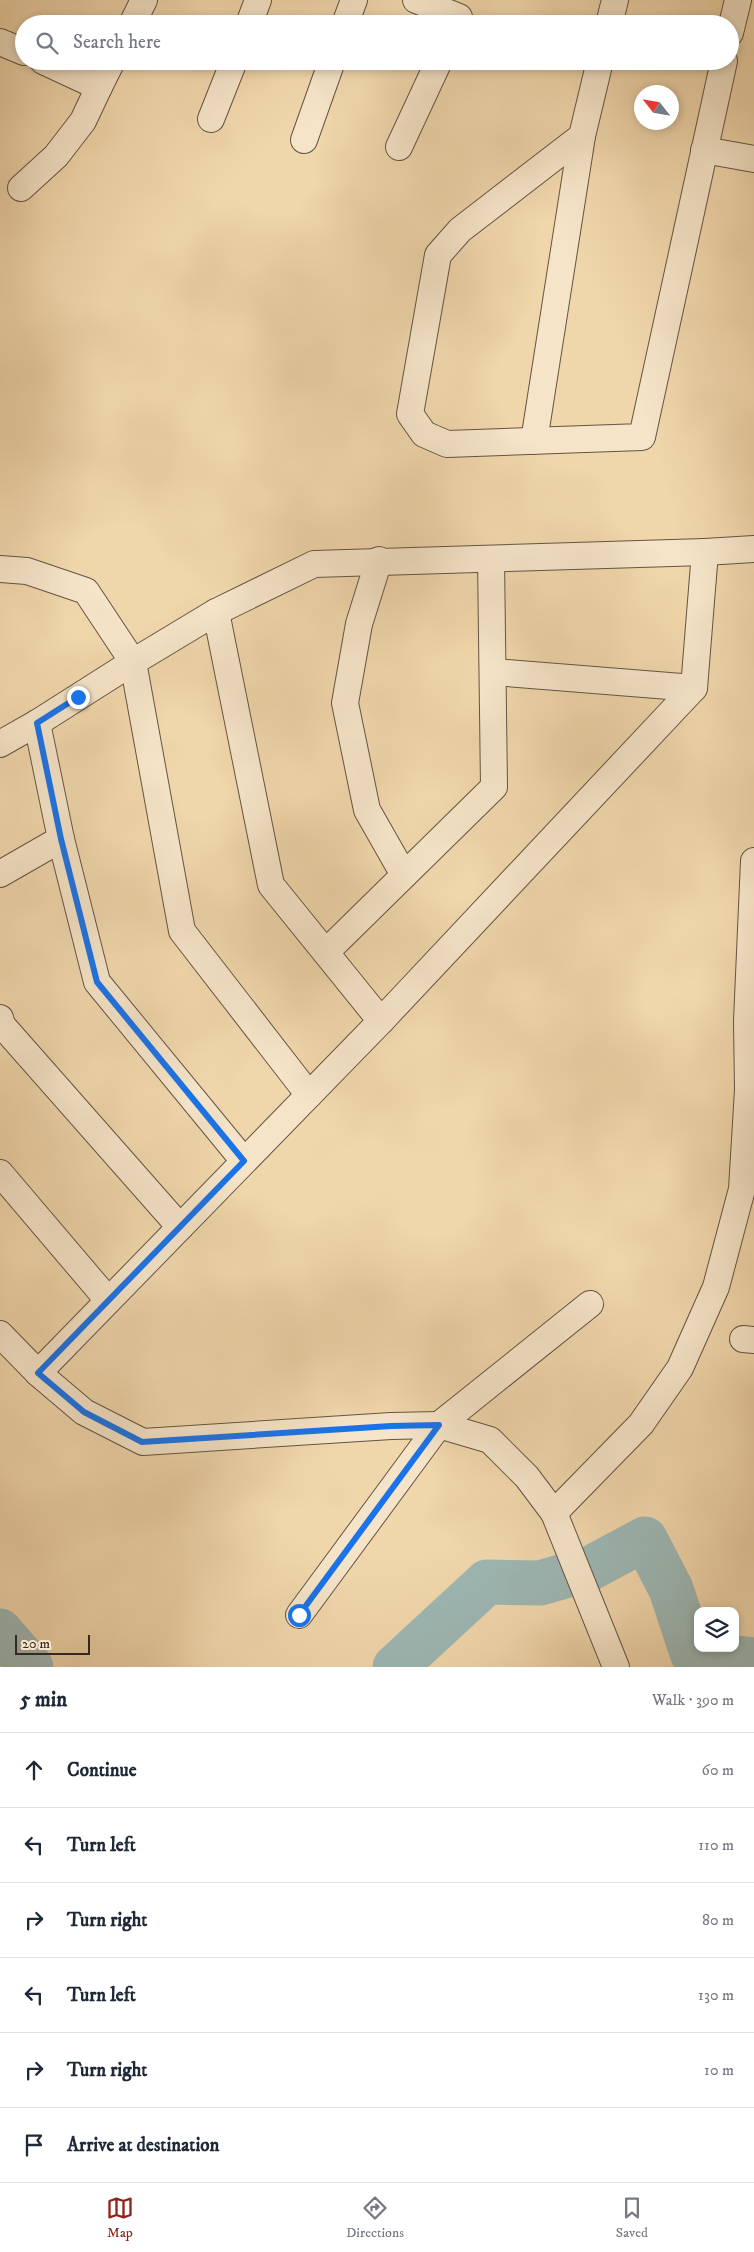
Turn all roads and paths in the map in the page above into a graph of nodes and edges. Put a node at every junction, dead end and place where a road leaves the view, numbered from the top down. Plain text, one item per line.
1 (144, 0) edge
2 (258, 0) edge
3 (354, 0) edge
4 (416, 0) edge
5 (615, 0) edge
6 (738, 0) edge
7 (461, 14) edge
8 (136, 15) edge
9 (252, 15) edge
10 (348, 15) edge
11 (611, 15) edge
12 (734, 15) edge
13 (0, 42) edge
14 (15, 48) edge
15 (62, 70) edge
16 (108, 70) edge
17 (230, 70) edge
18 (329, 70) edge
19 (435, 70) edge
20 (598, 70) edge
21 (722, 70) edge
22 (99, 87) junction
23 (211, 119) dead end
24 (582, 136) junction
25 (304, 140) dead end
26 (399, 147) dead end
27 (704, 150) junction
28 (754, 159) edge
29 (21, 188) dead end
30 (534, 441) junction
31 (754, 548) edge
32 (705, 552) junction
33 (491, 559) junction
34 (379, 560) junction
35 (0, 569) edge
36 (216, 612) junction
37 (133, 662) junction
38 (494, 672) junction
39 (694, 688) junction
40 (37, 723) junction
41 (0, 744) edge
42 (61, 839) junction
43 (754, 861) edge
44 (0, 874) edge
45 (404, 875) junction
46 (326, 952) junction
47 (0, 1018) edge
48 (381, 1021) junction
49 (309, 1095) junction
50 (244, 1161) junction
51 (0, 1173) edge
52 (748, 1189) edge
53 (180, 1227) junction
54 (108, 1300) junction
55 (590, 1304) dead end
56 (0, 1334) edge
57 (38, 1373) junction
58 (439, 1425) junction
59 (554, 1513) junction
60 (299, 1615) dead end
61 (616, 1667) edge

1 - 8 street
2 - 9 street
3 - 10 street
4 - 7 street
5 - 11 street
6 - 12 street
13 - 14 street
15 - 22 street
16 - 22 street
17 - 23 street
18 - 25 street
19 - 26 street
20 - 24 street
21 - 27 street
22 - 29 street
24 - 30 street
24 - 30 street
27 - 28 street
27 - 30 street
31 - 32 street
32 - 33 street
32 - 39 street
33 - 34 street
33 - 38 street
34 - 36 street
34 - 45 street
35 - 37 street
36 - 37 street
36 - 46 street
37 - 40 street
37 - 49 street
38 - 39 street
38 - 45 street
39 - 48 street
40 - 41 street
40 - 42 street
42 - 44 street
42 - 50 street
43 - 52 street
45 - 46 street
46 - 48 street
47 - 53 street
48 - 49 street
49 - 50 street
50 - 53 street
51 - 54 street
52 - 59 street
53 - 54 street
54 - 57 street
55 - 58 street
56 - 57 street
57 - 58 street
58 - 59 street
58 - 60 street
59 - 61 street

